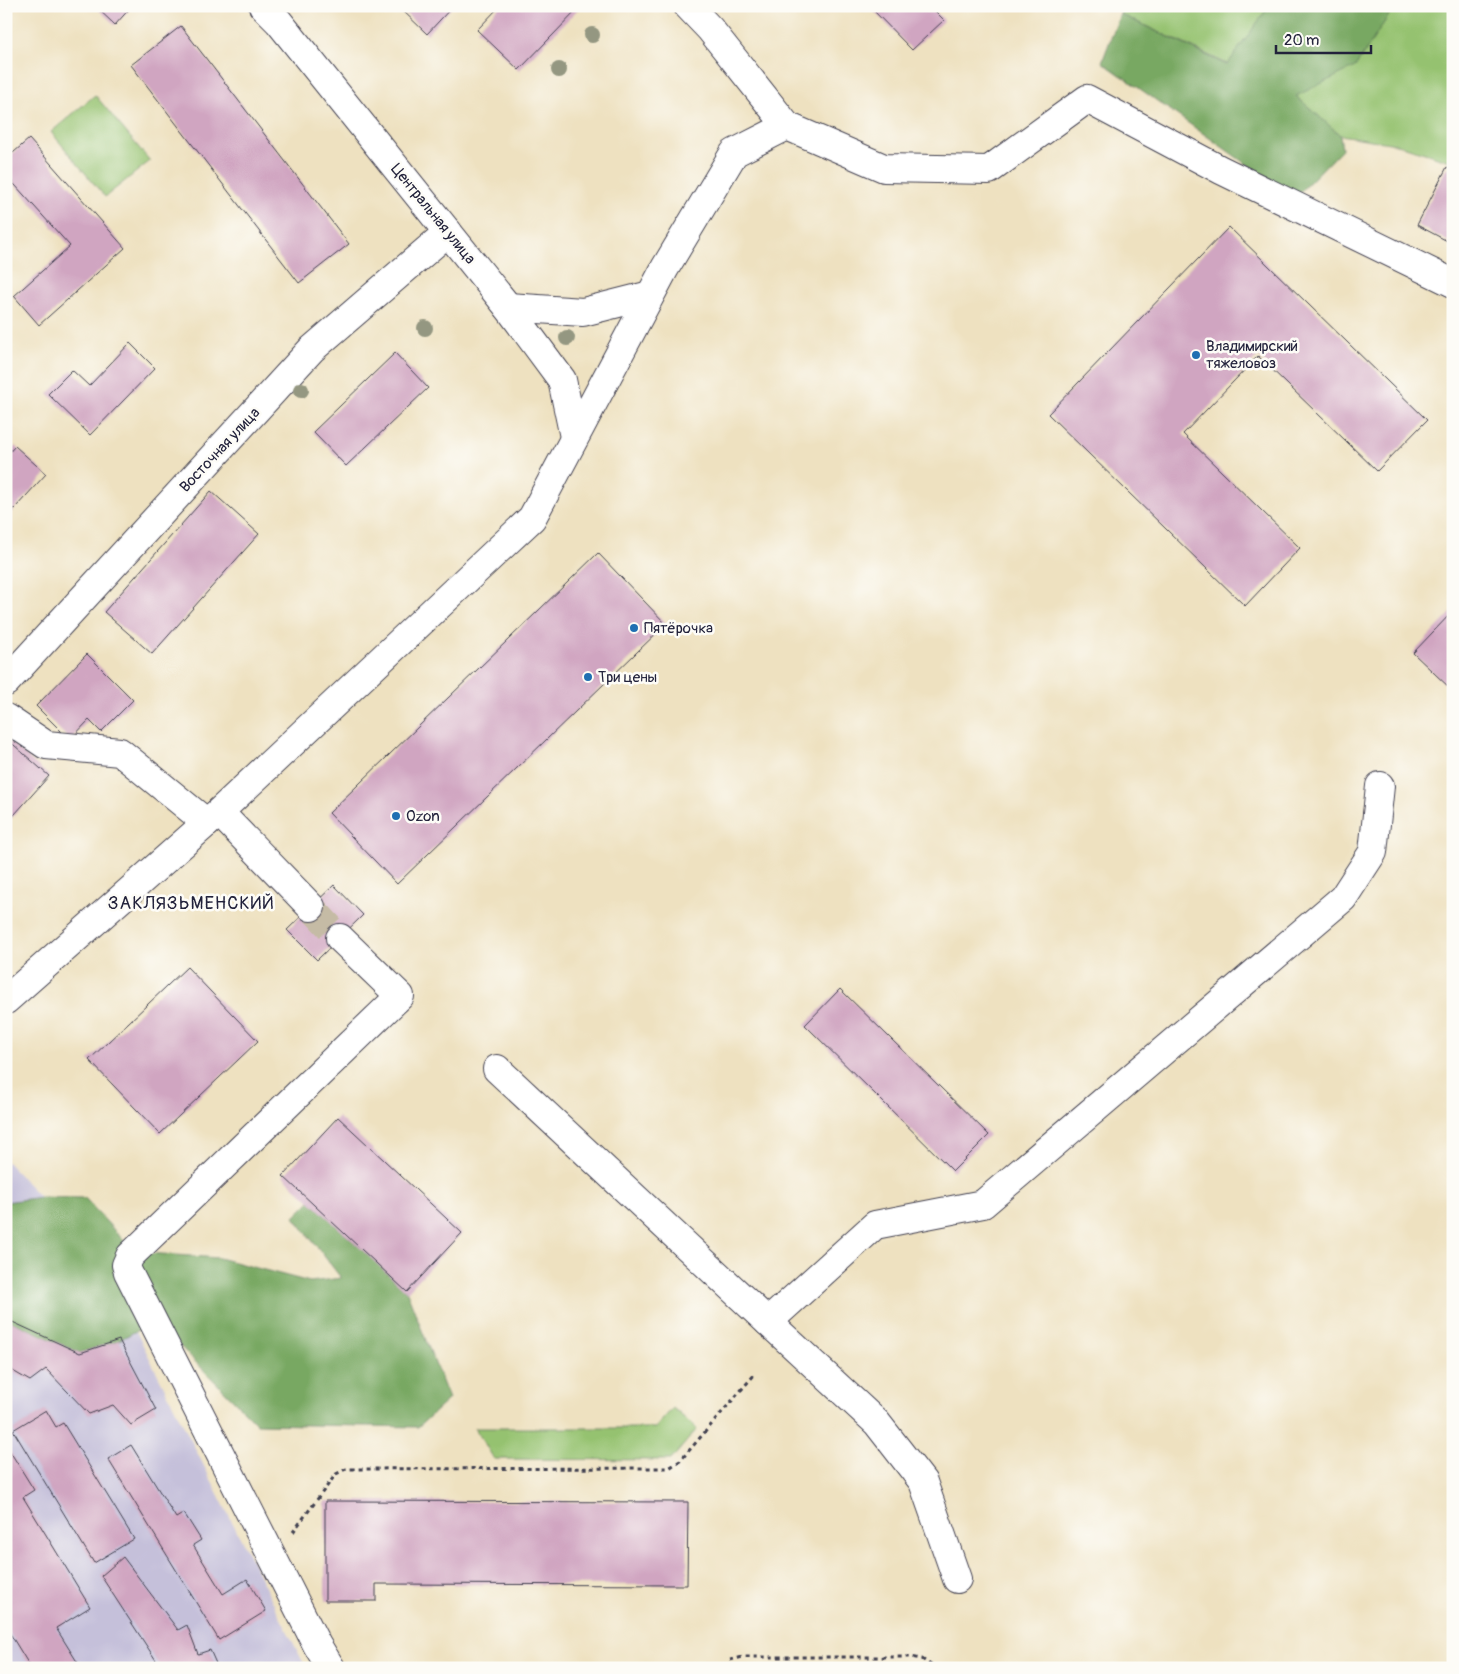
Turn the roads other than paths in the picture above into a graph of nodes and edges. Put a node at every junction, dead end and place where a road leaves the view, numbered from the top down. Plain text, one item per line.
1 (263, 6) edge
2 (688, 6) edge
3 (787, 126) junction
4 (448, 232) junction
5 (1453, 283) edge
6 (650, 295) junction
7 (508, 307) junction
8 (574, 437) junction
9 (6, 682) edge
10 (6, 718) edge
11 (1380, 786) dead end
12 (213, 818) junction
13 (311, 907) tunnel mouth
14 (340, 938) tunnel mouth
15 (6, 1000) edge
16 (497, 1070) dead end
17 (768, 1322) junction
18 (957, 1579) dead end
19 (331, 1668) edge

1 - 4 street, Центральная улица
2 - 3 street
3 - 5 street
3 - 6 street
4 - 7 street, Центральная улица
4 - 9 street, Восточная улица
6 - 7 street
6 - 8 street
7 - 8 street, Центральная улица
8 - 12 street
10 - 12 street
11 - 17 street
12 - 13 street
12 - 15 street
14 - 19 street
16 - 17 street
17 - 18 street

